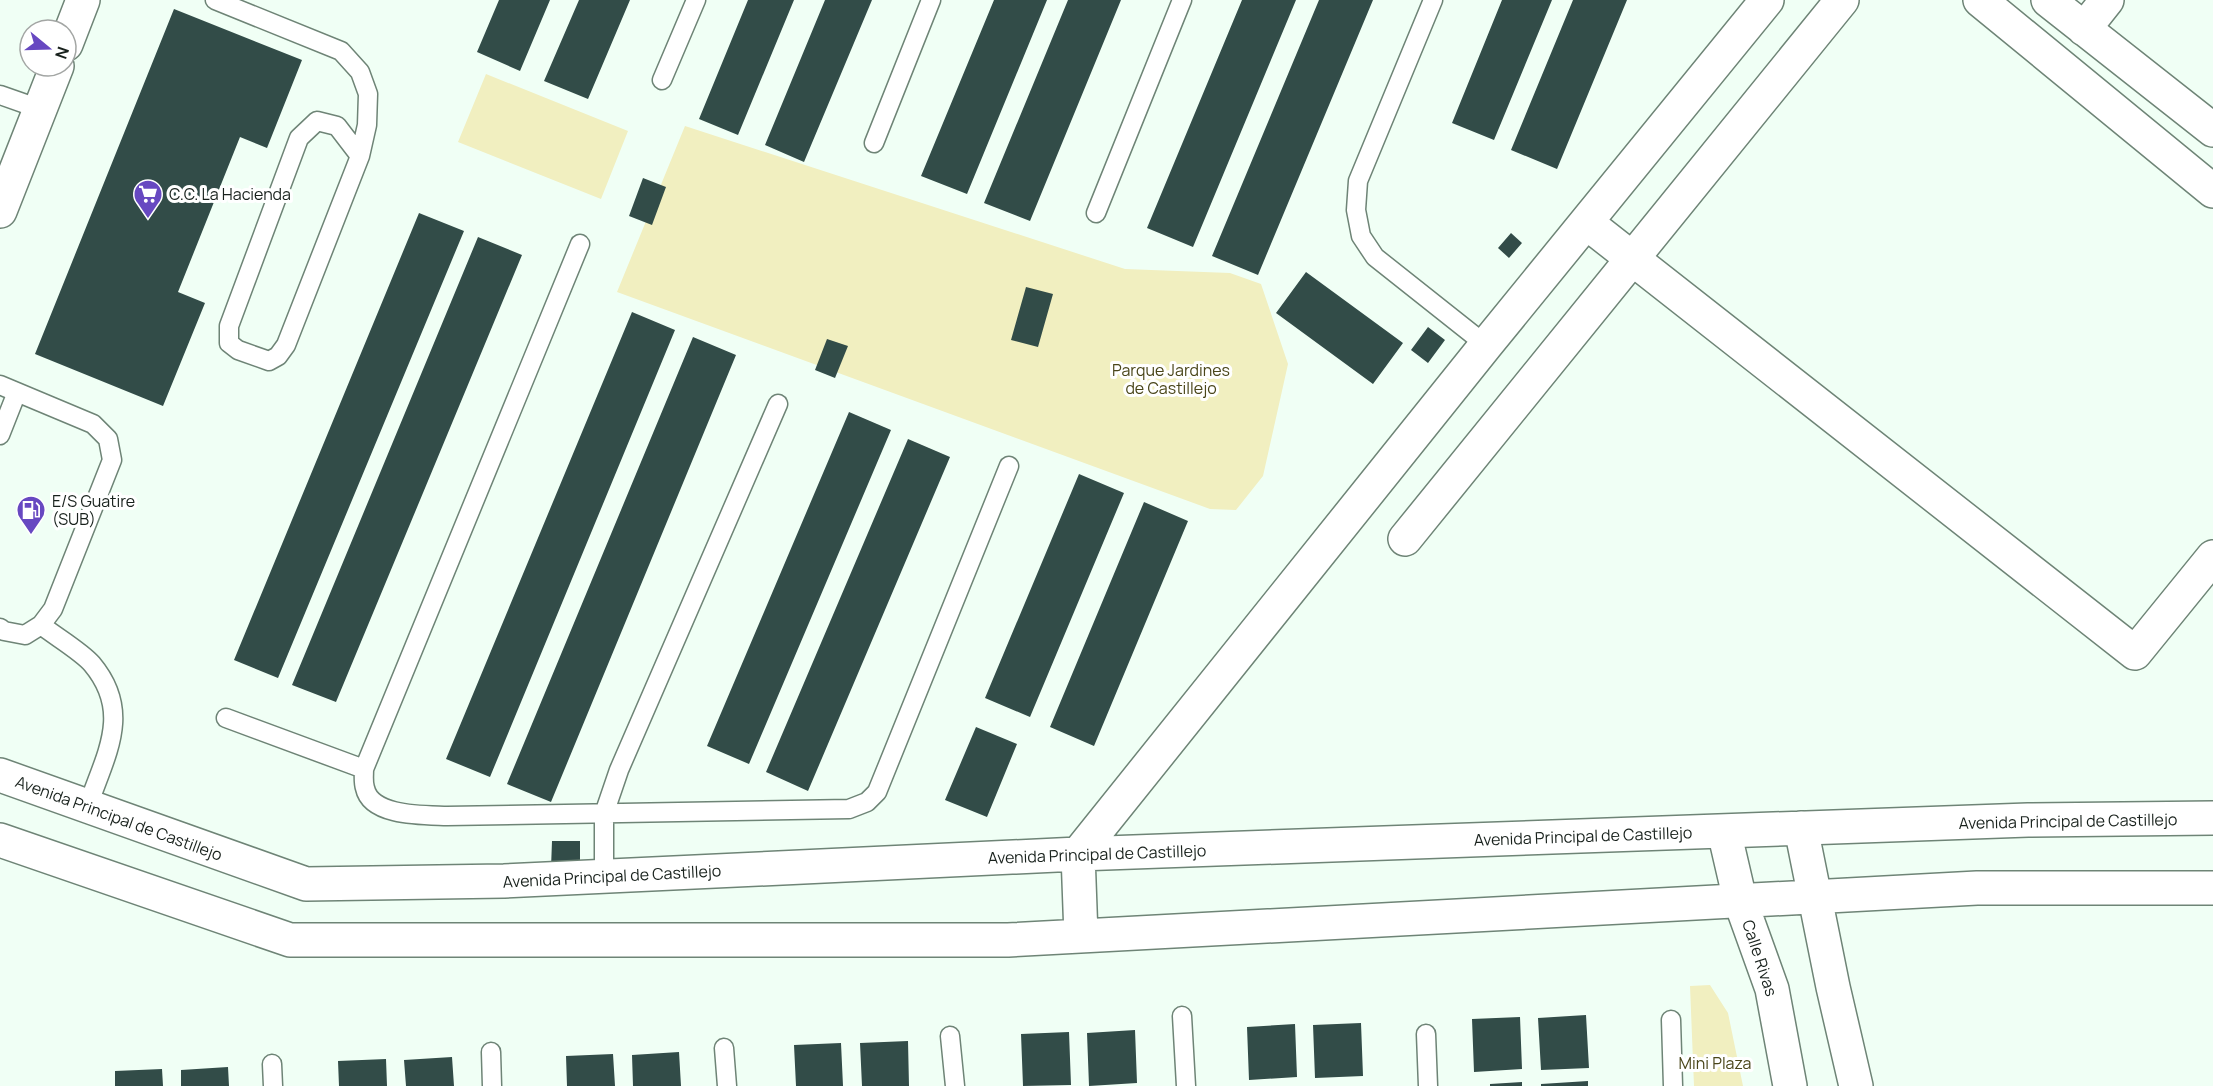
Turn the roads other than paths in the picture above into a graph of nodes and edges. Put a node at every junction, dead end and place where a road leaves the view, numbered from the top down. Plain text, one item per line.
1 (83, 0) edge
2 (215, 0) edge
3 (696, 0) edge
4 (931, 0) edge
5 (1182, 0) edge
6 (1433, 0) edge
7 (1767, 0) edge
8 (1842, 0) edge
9 (1980, 0) edge
10 (2048, 0) edge
11 (2107, 0) edge
12 (76, 18) edge
13 (2084, 29) junction
14 (52, 78) edge
15 (662, 80) dead end
16 (0, 95) edge
17 (40, 109) junction
18 (2213, 130) edge
19 (874, 143) dead end
20 (360, 156) junction
21 (2213, 192) edge
22 (0, 211) edge
23 (1096, 213) dead end
24 (1587, 222) junction
25 (580, 244) dead end
26 (1633, 259) junction
27 (1486, 345) junction
28 (0, 385) edge
29 (17, 392) junction
30 (778, 404) dead end
31 (0, 435) edge
32 (1009, 466) dead end
33 (1405, 539) dead end
34 (2213, 557) edge
35 (41, 626) junction
36 (0, 628) edge
37 (226, 718) dead end
38 (364, 769) junction
39 (0, 775) edge
40 (88, 806) junction
41 (604, 814) junction
42 (2213, 818) edge
43 (1801, 828) junction
44 (1724, 831) junction
45 (0, 840) edge
46 (1078, 854) junction
47 (604, 877) junction
48 (2213, 888) edge
49 (1815, 897) junction
50 (1740, 900) junction
51 (1081, 936) junction
52 (1182, 1016) dead end
53 (1671, 1020) dead end
54 (1426, 1034) dead end
55 (950, 1036) dead end
56 (724, 1048) dead end
57 (491, 1052) dead end
58 (272, 1064) dead end
59 (273, 1086) edge
60 (492, 1086) edge
61 (727, 1086) edge
62 (955, 1086) edge
63 (1186, 1086) edge
64 (1428, 1086) edge
65 (1673, 1086) edge
66 (1790, 1086) edge
67 (1856, 1086) edge

1 - 12 street
2 - 20 lane
3 - 15 lane
4 - 19 lane
5 - 23 lane
6 - 27 lane
7 - 24 street
8 - 26 street
9 - 21 street
10 - 13 street
11 - 13 street
13 - 18 street
14 - 17 street
16 - 17 lane
17 - 22 street
20 - 20 lane
24 - 26 street
24 - 27 street
25 - 38 lane
26 - 33 street
26 - 34 street
27 - 46 street
28 - 29 lane
29 - 31 lane
29 - 35 lane
30 - 41 lane
32 - 41 lane
35 - 36 lane
35 - 40 lane
37 - 38 lane
38 - 41 lane
39 - 40 street, Avenida Principal de Castillejo
40 - 47 street, Avenida Principal de Castillejo
41 - 47 lane
42 - 43 street, Avenida Principal de Castillejo
43 - 44 street, Avenida Principal de Castillejo
43 - 49 street
44 - 46 street, Avenida Principal de Castillejo
44 - 50 street, Calle Rivas
45 - 51 street
46 - 47 street, Avenida Principal de Castillejo
46 - 51 street
48 - 49 street
49 - 50 street
49 - 67 street
50 - 51 street
50 - 66 street, Calle Rivas
52 - 63 lane
53 - 65 lane
54 - 64 lane
55 - 62 lane
56 - 61 lane
57 - 60 lane
58 - 59 lane

